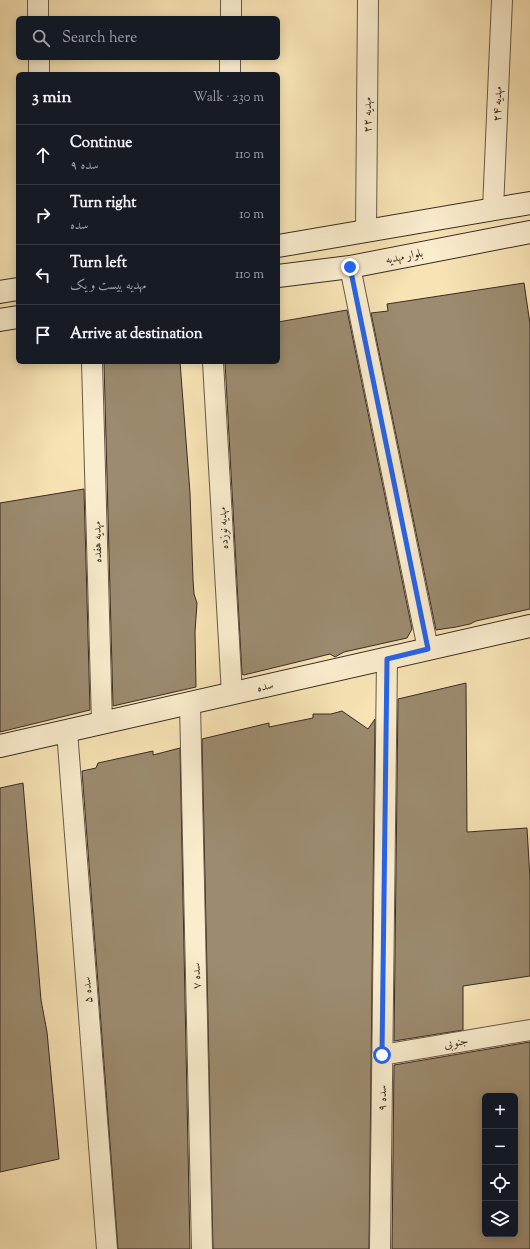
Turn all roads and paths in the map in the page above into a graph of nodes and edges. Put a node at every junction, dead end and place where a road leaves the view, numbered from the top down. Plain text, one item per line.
1 (38, 0) edge
2 (232, 0) edge
3 (368, 0) edge
4 (502, 0) edge
5 (38, 16) edge
6 (231, 16) edge
7 (39, 60) edge
8 (230, 60) edge
9 (39, 72) edge
10 (230, 72) edge
11 (530, 203) edge
12 (493, 208) junction
13 (366, 230) junction
14 (530, 232) edge
15 (280, 246) edge
16 (350, 267) junction
17 (280, 276) edge
18 (16, 289) edge
19 (0, 292) edge
20 (16, 317) edge
21 (0, 320) edge
22 (92, 364) edge
23 (213, 364) edge
24 (530, 626) edge
25 (428, 649) junction
26 (387, 659) junction
27 (232, 694) junction
28 (190, 703) junction
29 (102, 723) junction
30 (67, 731) junction
31 (0, 746) edge
32 (530, 1030) edge
33 (382, 1055) junction
34 (107, 1249) edge
35 (202, 1249) edge
36 (380, 1249) edge

1 - 5 street
2 - 6 street
3 - 13 street, مهدیه ۲۲
4 - 12 street, مهدیه ۲۴
7 - 9 street
8 - 10 street
11 - 12 main road
12 - 13 main road
13 - 15 main road
14 - 16 main road, بلوار مهدیه
16 - 17 main road, بلوار مهدیه
16 - 25 street
18 - 19 main road
20 - 21 main road
22 - 29 street, مهدیه هفده
23 - 27 street, مهدیه نوزده
24 - 25 main road, سده
25 - 26 main road, سده
26 - 27 main road, سده
26 - 33 street, سده ۹
27 - 28 main road, سده
28 - 29 main road, سده
28 - 35 street, سده ۷
29 - 30 main road, سده
30 - 31 main road, سده
30 - 34 street, سده ۵
32 - 33 street, جنوبی
33 - 36 street, سده ۹

